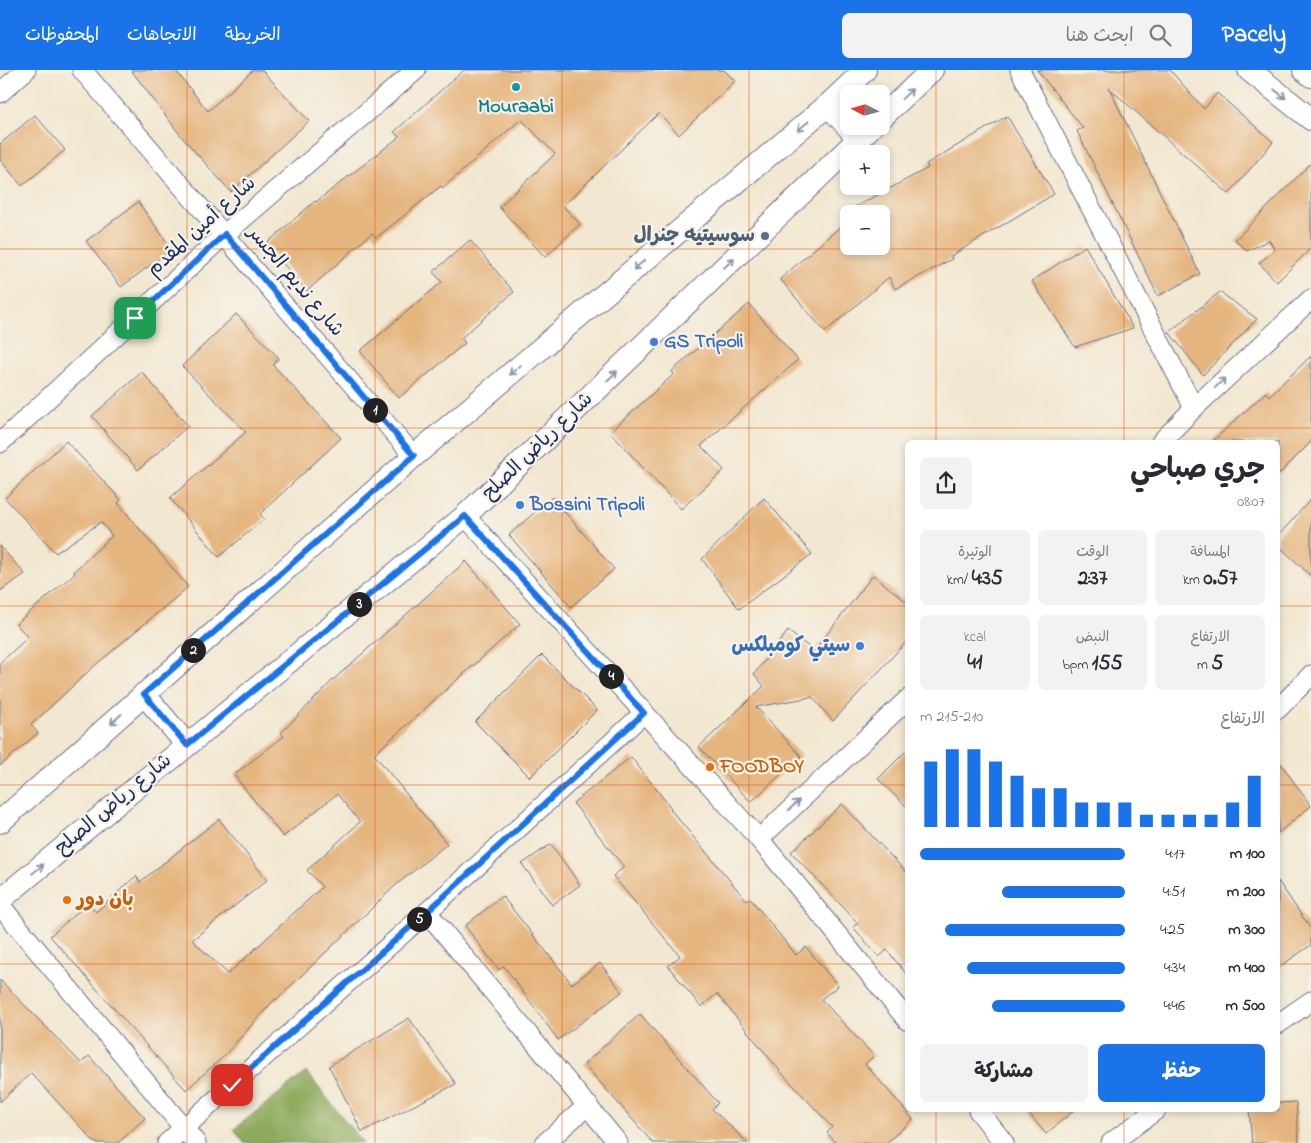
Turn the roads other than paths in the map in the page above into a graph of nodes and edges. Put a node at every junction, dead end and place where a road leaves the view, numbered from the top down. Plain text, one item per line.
1 (26, 70) edge
2 (82, 70) edge
3 (416, 70) edge
4 (865, 70) edge
5 (932, 70) edge
6 (1020, 70) edge
7 (1249, 70) edge
8 (1304, 70) edge
9 (1311, 76) edge
10 (0, 93) edge
11 (828, 105) junction
12 (890, 110) edge
13 (840, 114) edge
14 (1311, 119) edge
15 (863, 135) edge
16 (225, 234) junction
17 (1311, 299) edge
18 (1194, 408) junction
19 (1162, 440) edge
20 (0, 443) edge
21 (414, 456) junction
22 (465, 516) junction
23 (1311, 675) edge
24 (144, 694) junction
25 (905, 702) edge
26 (1280, 703) edge
27 (644, 713) junction
28 (187, 745) junction
29 (0, 822) edge
30 (759, 838) junction
31 (0, 900) edge
32 (0, 905) edge
33 (427, 912) junction
34 (1311, 1001) edge
35 (905, 1016) edge
36 (1280, 1023) edge
37 (588, 1105) junction
38 (980, 1112) edge
39 (1153, 1112) edge
40 (183, 1128) junction
41 (167, 1143) edge
42 (196, 1143) edge
43 (545, 1143) edge
44 (618, 1143) edge
45 (1004, 1143) edge
46 (1111, 1143) edge

1 - 10 street
2 - 16 street, شارع نديم الجسر
3 - 16 street, شارع أمين المقدم
4 - 11 street
12 -> 5 street
6 - 18 street
7 -> 14 street
8 - 9 street
11 - 13 street
11 -> 21 street
22 -> 15 street, شارع رياض الصلح
16 - 20 street, شارع أمين المقدم
16 - 21 street, شارع نديم الجسر
18 -> 17 street
18 - 19 street
21 - 24 street
22 - 27 street
22 - 28 street, شارع رياض الصلح
23 - 26 street
24 - 28 street
24 -> 29 street
30 -> 25 street
27 - 30 street
27 - 33 street
31 -> 28 street, شارع رياض الصلح
30 - 35 street
32 - 40 street
33 - 37 street
33 - 40 street
34 - 36 street
37 - 43 street
37 - 44 street
38 - 45 street
39 - 46 street
40 - 41 street
40 - 42 street

